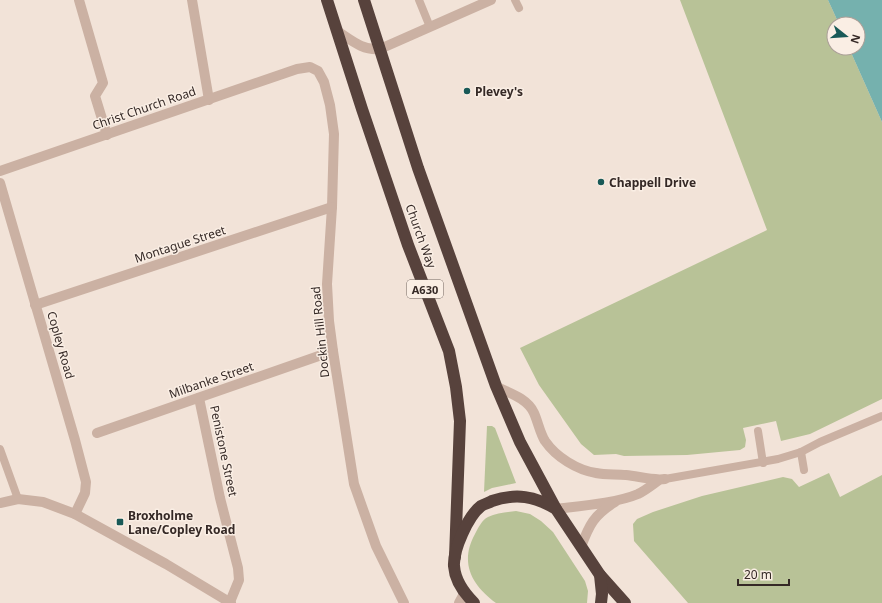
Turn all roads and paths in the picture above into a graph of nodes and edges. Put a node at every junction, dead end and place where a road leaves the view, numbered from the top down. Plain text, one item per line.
1 (79, 0) edge
2 (192, 0) edge
3 (327, 0) edge
4 (364, 0) edge
5 (419, 0) edge
6 (491, 0) edge
7 (515, 0) edge
8 (519, 8) dead end
9 (430, 28) junction
10 (337, 31) junction
11 (380, 49) junction
12 (297, 69) joint
13 (209, 100) junction
14 (107, 135) junction
15 (0, 171) edge
16 (0, 183) edge
17 (332, 207) junction
18 (35, 305) junction
19 (333, 351) junction
20 (497, 387) junction
21 (199, 398) junction
22 (882, 416) edge
23 (758, 431) dead end
24 (97, 433) dead end
25 (0, 449) edge
26 (801, 452) junction
27 (763, 463) junction
28 (804, 470) dead end
29 (662, 480) junction
30 (18, 498) junction
31 (620, 499) junction
32 (0, 503) edge
33 (556, 509) junction
34 (75, 514) junction
35 (581, 547) junction
36 (455, 557) junction
37 (600, 575) junction
38 (462, 598) edge
39 (230, 603) edge
40 (404, 603) edge
41 (474, 603) edge
42 (601, 603) edge
43 (625, 603) edge

1 - 14 street
2 - 13 street
3 - 10 highway, Church Way / A630
4 - 11 highway, Church Way / A630
5 - 9 lane
6 - 9 street
7 - 8 lane
9 - 11 street
10 - 11 street
10 - 36 highway, Church Way / A630
11 - 20 highway, Church Way / A630
12 - 13 street, Christ Church Road
12 - 17 street, Dockin Hill Road
13 - 14 street, Christ Church Road
14 - 15 street, Christ Church Road
16 - 18 street, Copley Road
17 - 18 street, Montague Street
17 - 19 street, Dockin Hill Road
18 - 34 street, Copley Road
19 - 21 street, Milbanke Street
19 - 40 street, Dockin Hill Road
20 - 29 street
20 - 33 highway, Church Way / A630
21 - 24 street, Milbanke Street
21 - 39 street, Penistone Street
22 - 26 lane
23 - 27 lane
25 - 30 lane
26 - 27 lane
26 - 28 lane
27 - 29 lane
29 - 31 street
30 - 32 street
30 - 34 street
31 - 33 street
31 - 35 street
33 - 35 highway, Church Way
33 - 36 highway
34 - 39 street
35 - 37 highway, Church Way
36 - 38 highway
37 - 42 highway
37 - 43 highway, Church Way
38 - 41 highway

